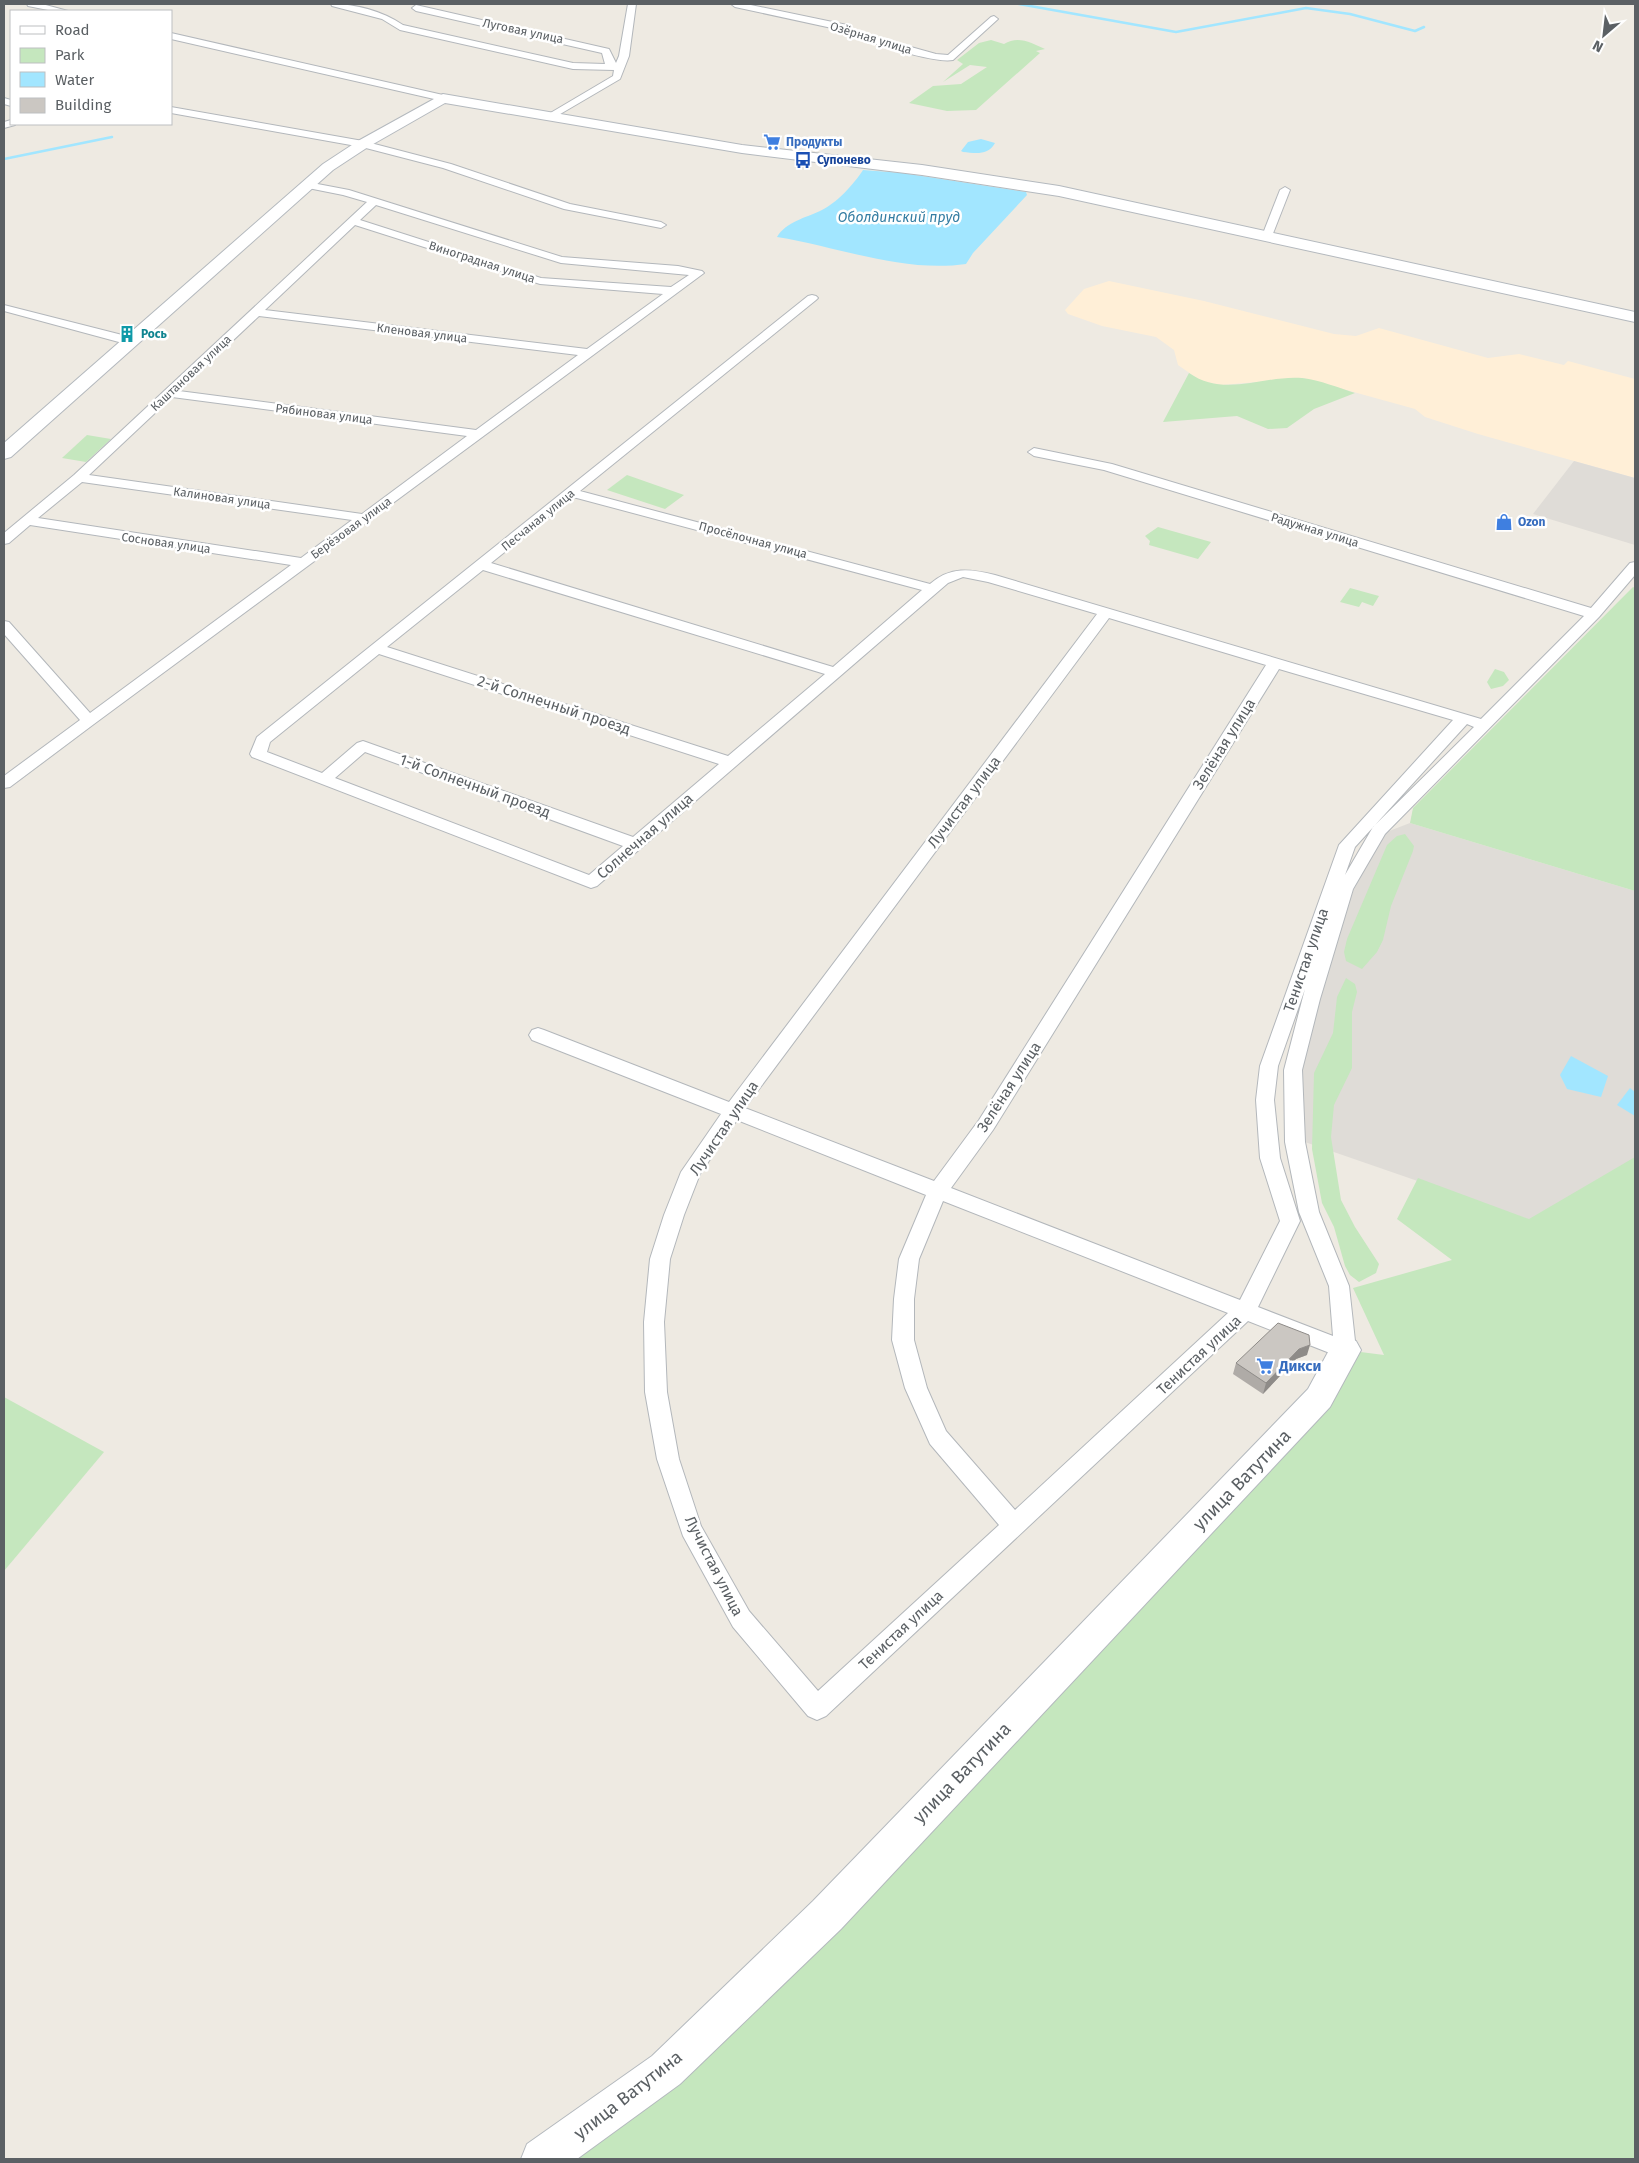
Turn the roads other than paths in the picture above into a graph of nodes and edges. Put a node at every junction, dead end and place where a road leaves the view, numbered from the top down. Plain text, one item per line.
1 (31, 4) edge
2 (335, 4) edge
3 (632, 4) edge
4 (735, 4) edge
5 (416, 8) dead end
6 (59, 10) edge
7 (994, 19) dead end
8 (172, 36) edge
9 (619, 66) junction
10 (443, 98) junction
11 (172, 110) edge
12 (550, 117) junction
13 (363, 144) junction
14 (307, 185) junction
15 (1285, 190) dead end
16 (374, 201) junction
17 (353, 221) junction
18 (661, 225) dead end
19 (1267, 236) junction
20 (674, 291) junction
21 (812, 298) dead end
22 (4, 308) edge
23 (256, 312) junction
24 (1635, 317) edge
25 (130, 341) junction
26 (589, 353) junction
27 (169, 393) junction
28 (479, 434) junction
29 (6, 449) edge
30 (1034, 452) dead end
31 (79, 478) junction
32 (572, 493) junction
33 (364, 518) junction
34 (28, 521) junction
35 (4, 540) edge
36 (303, 563) junction
37 (482, 565) junction
38 (1635, 566) edge
39 (933, 589) junction
40 (1106, 612) junction
41 (1594, 614) junction
42 (4, 625) edge
43 (377, 648) junction
44 (1275, 662) junction
45 (835, 672) junction
46 (1464, 718) junction
47 (89, 720) junction
48 (1485, 725) junction
49 (263, 740) joint
50 (730, 762) junction
51 (324, 779) junction
52 (4, 783) edge
53 (635, 844) junction
54 (538, 1035) dead end
55 (732, 1112) junction
56 (937, 1192) junction
57 (1246, 1310) junction
58 (1345, 1350) junction
59 (1014, 1526) junction
60 (817, 1708) joint
61 (542, 2159) edge

1 - 6 street
2 - 9 street
3 - 9 street
4 - 7 street, Озёрная улица
5 - 9 street, Луговая улица
8 - 10 street
9 - 12 street
10 - 12 street
10 - 13 street
11 - 13 street
12 - 19 street
13 - 14 street
13 - 18 street
14 - 16 street
14 - 25 street
15 - 19 street
16 - 17 street, Каштановая улица
16 - 20 street, Берёзовая улица
17 - 20 street, Виноградная улица
17 - 23 street, Каштановая улица
19 - 24 street
20 - 26 street, Берёзовая улица
21 - 32 street, Песчаная улица
22 - 25 street
23 - 26 street, Кленовая улица
23 - 27 street, Каштановая улица
25 - 29 street
26 - 28 street, Берёзовая улица
27 - 28 street, Рябиновая улица
27 - 31 street, Каштановая улица
28 - 33 street, Берёзовая улица
30 - 41 street, Радужная улица
31 - 33 street, Калиновая улица
31 - 34 street, Каштановая улица
32 - 37 street, Песчаная улица
32 - 39 street, Просёлочная улица
33 - 36 street, Берёзовая улица
34 - 35 street, Каштановая улица
34 - 36 street, Сосновая улица
36 - 47 street, Берёзовая улица
37 - 43 street, Песчаная улица
37 - 45 street
38 - 41 street
39 - 40 street, Солнечная улица
39 - 45 street, Солнечная улица
40 - 44 street, Солнечная улица
40 - 55 street, Лучистая улица
41 - 48 street
42 - 47 street
43 - 49 street, Песчаная улица
43 - 50 street, 2-й Солнечный проезд
44 - 46 street, Солнечная улица
44 - 56 street, Зелёная улица
45 - 50 street, Солнечная улица
46 - 48 street, Солнечная улица
46 - 57 street, Тенистая улица
47 - 52 street, Берёзовая улица
48 - 58 street
49 - 51 street, Солнечная улица
50 - 53 street, Солнечная улица
51 - 53 street, 1-й Солнечный проезд
51 - 53 street, Солнечная улица
54 - 55 street
55 - 56 street
55 - 60 street, Лучистая улица
56 - 57 street
56 - 59 street, Зелёная улица
57 - 58 street
57 - 59 street, Тенистая улица
58 - 61 street, улица Ватутина
59 - 60 street, Тенистая улица

